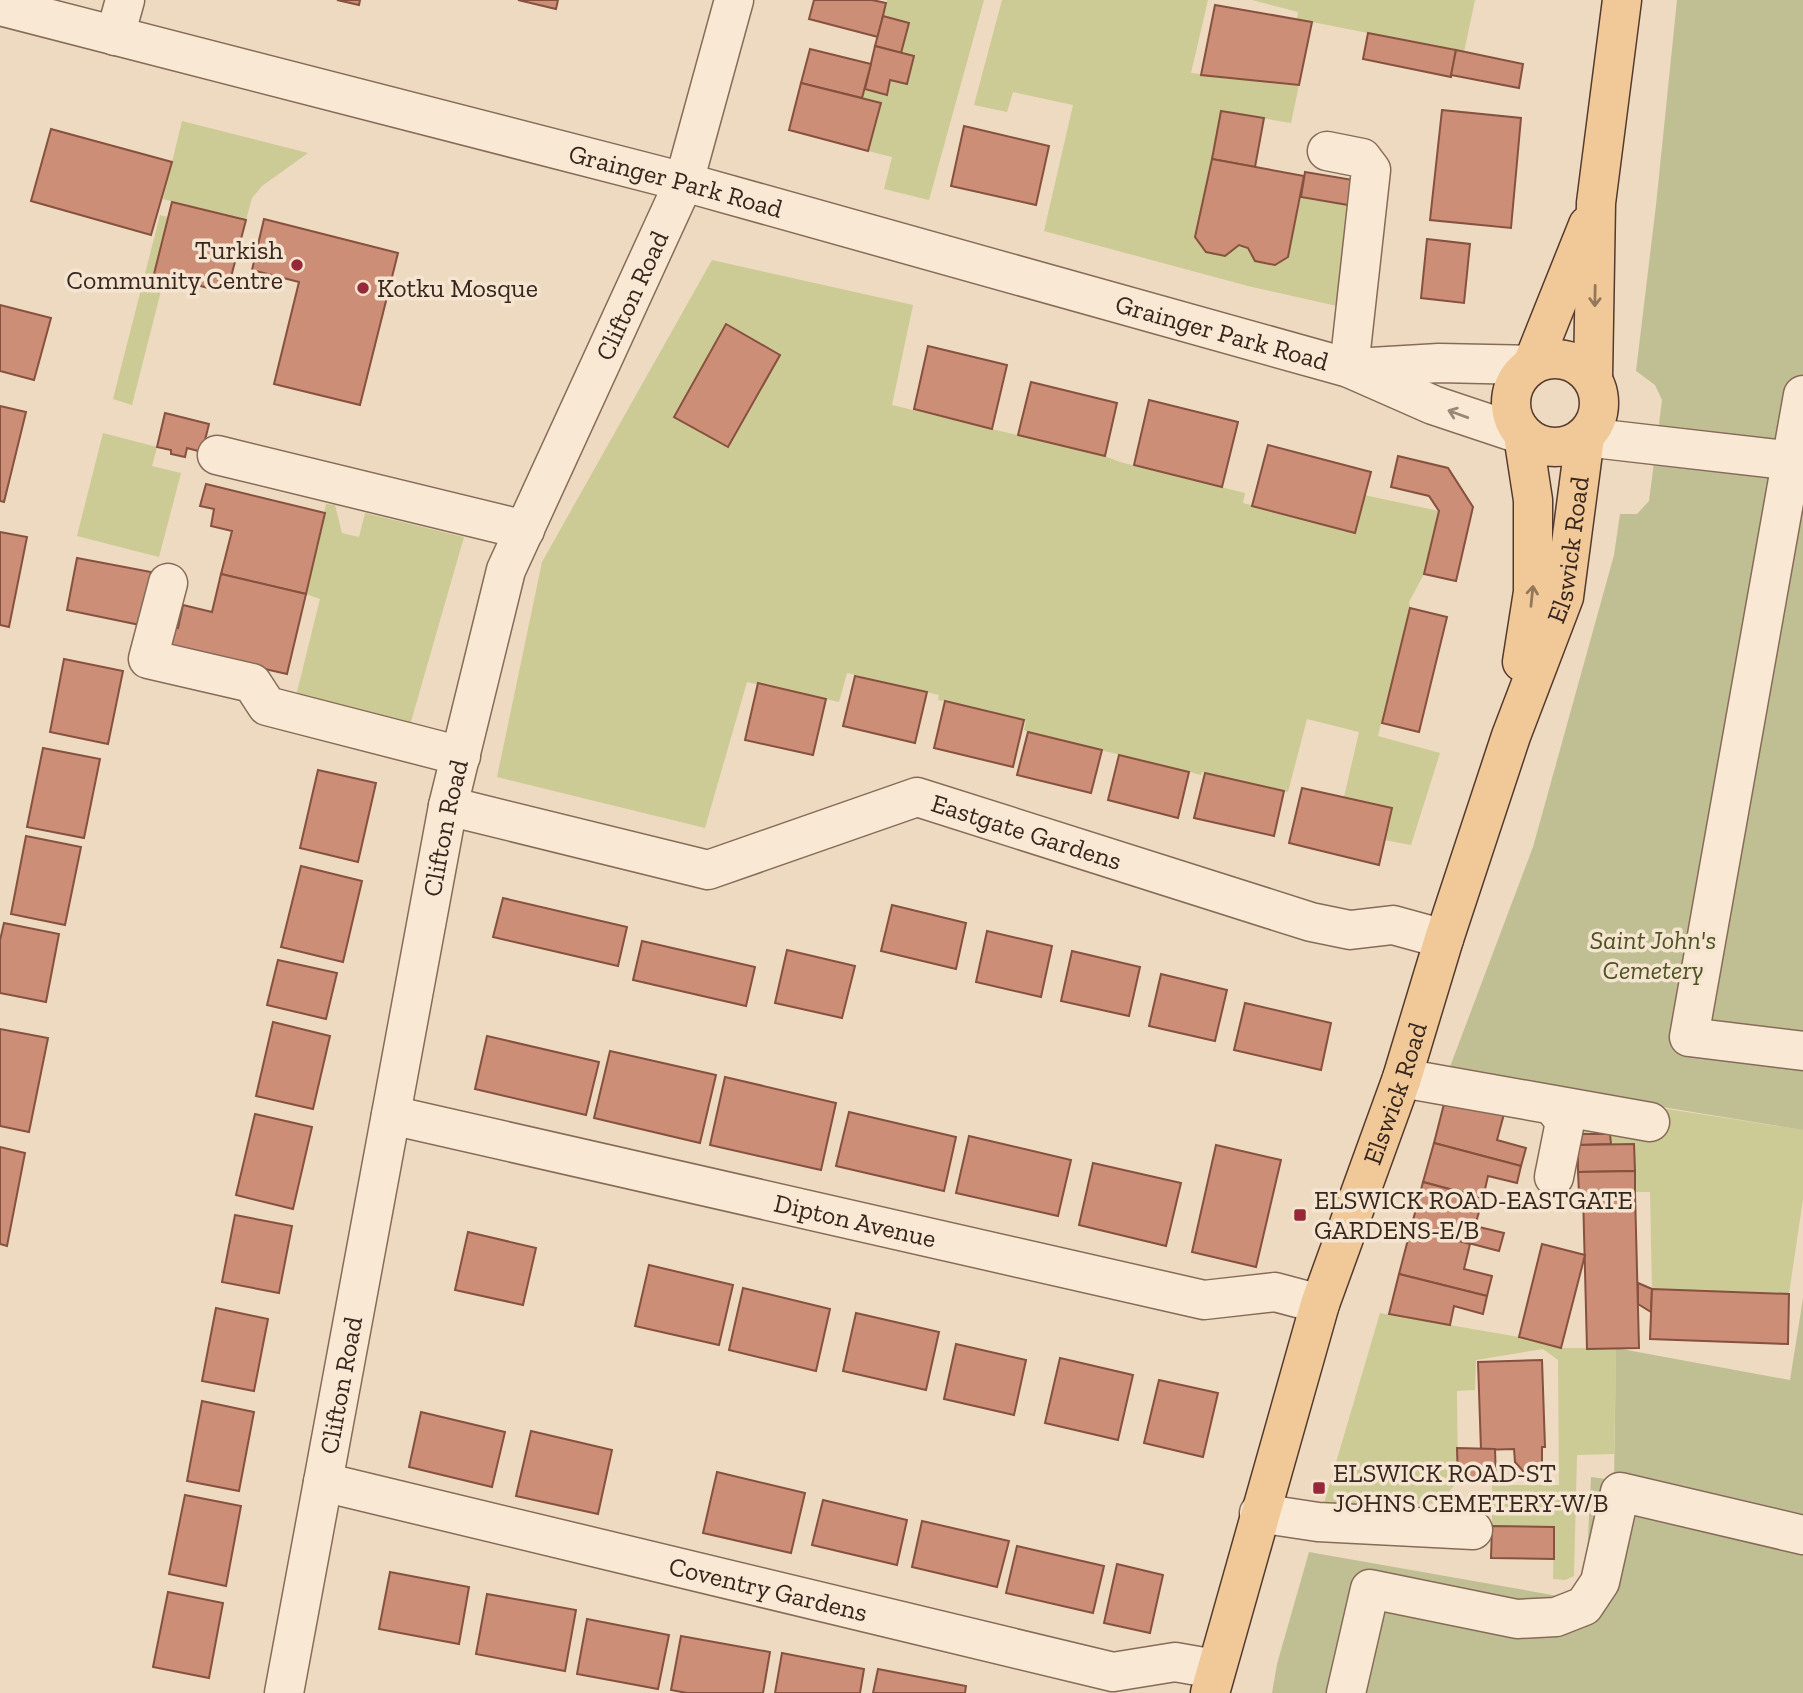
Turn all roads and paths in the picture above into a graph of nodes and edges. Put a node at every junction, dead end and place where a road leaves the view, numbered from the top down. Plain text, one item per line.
1 (734, 0) edge
2 (1622, 0) edge
3 (0, 7) edge
4 (120, 18) edge
5 (1327, 151) dead end
6 (684, 182) junction
7 (1596, 203) junction
8 (1532, 365) junction
9 (1349, 368) junction
10 (1593, 378) junction
11 (1803, 395) edge
12 (1523, 435) junction
13 (1585, 437) junction
14 (217, 455) dead end
15 (1797, 461) edge
16 (525, 530) junction
17 (168, 583) dead end
18 (1511, 736) junction
19 (461, 756) junction
20 (448, 806) junction
21 (1444, 939) junction
22 (1803, 1051) edge
23 (1402, 1078) junction
24 (1554, 1107) junction
25 (391, 1115) junction
26 (1650, 1122) dead end
27 (1554, 1177) dead end
28 (1320, 1304) junction
29 (323, 1482) junction
30 (1259, 1513) junction
31 (1473, 1530) dead end
32 (1803, 1535) edge
33 (1212, 1681) edge
34 (285, 1693) edge
35 (1346, 1693) edge

1 - 6 street, Clifton Road
2 - 7 main road, Elswick Road
3 - 4 street, Grainger Park Road
4 - 6 street, Grainger Park Road
5 - 9 street
6 - 9 street, Grainger Park Road
6 - 16 street, Clifton Road
7 - 8 main road, Elswick Road
7 -> 10 main road, Elswick Road
8 - 9 street, Grainger Park Road
8 - 10 main road
8 - 12 main road, Elswick Road
12 -> 9 street, Grainger Park Road
10 - 13 main road, Elswick Road
11 - 15 street
12 - 13 main road, Elswick Road
18 -> 12 main road, Elswick Road
13 - 15 street
13 - 18 main road, Elswick Road
14 - 16 street
15 - 22 street
16 - 19 street, Clifton Road
17 - 19 street
18 - 21 main road, Elswick Road
19 - 20 street, Clifton Road
20 - 21 street, Eastgate Gardens
20 - 25 street, Clifton Road
21 - 23 main road, Elswick Road
23 - 24 street
23 - 28 main road, Elswick Road
24 - 26 street
24 - 27 street
25 - 28 street, Dipton Avenue
25 - 29 street, Clifton Road
28 - 30 main road, Elswick Road
29 - 33 street, Coventry Gardens
29 - 34 street, Clifton Road
30 - 31 street
30 - 33 main road, Elswick Road
32 - 35 street

